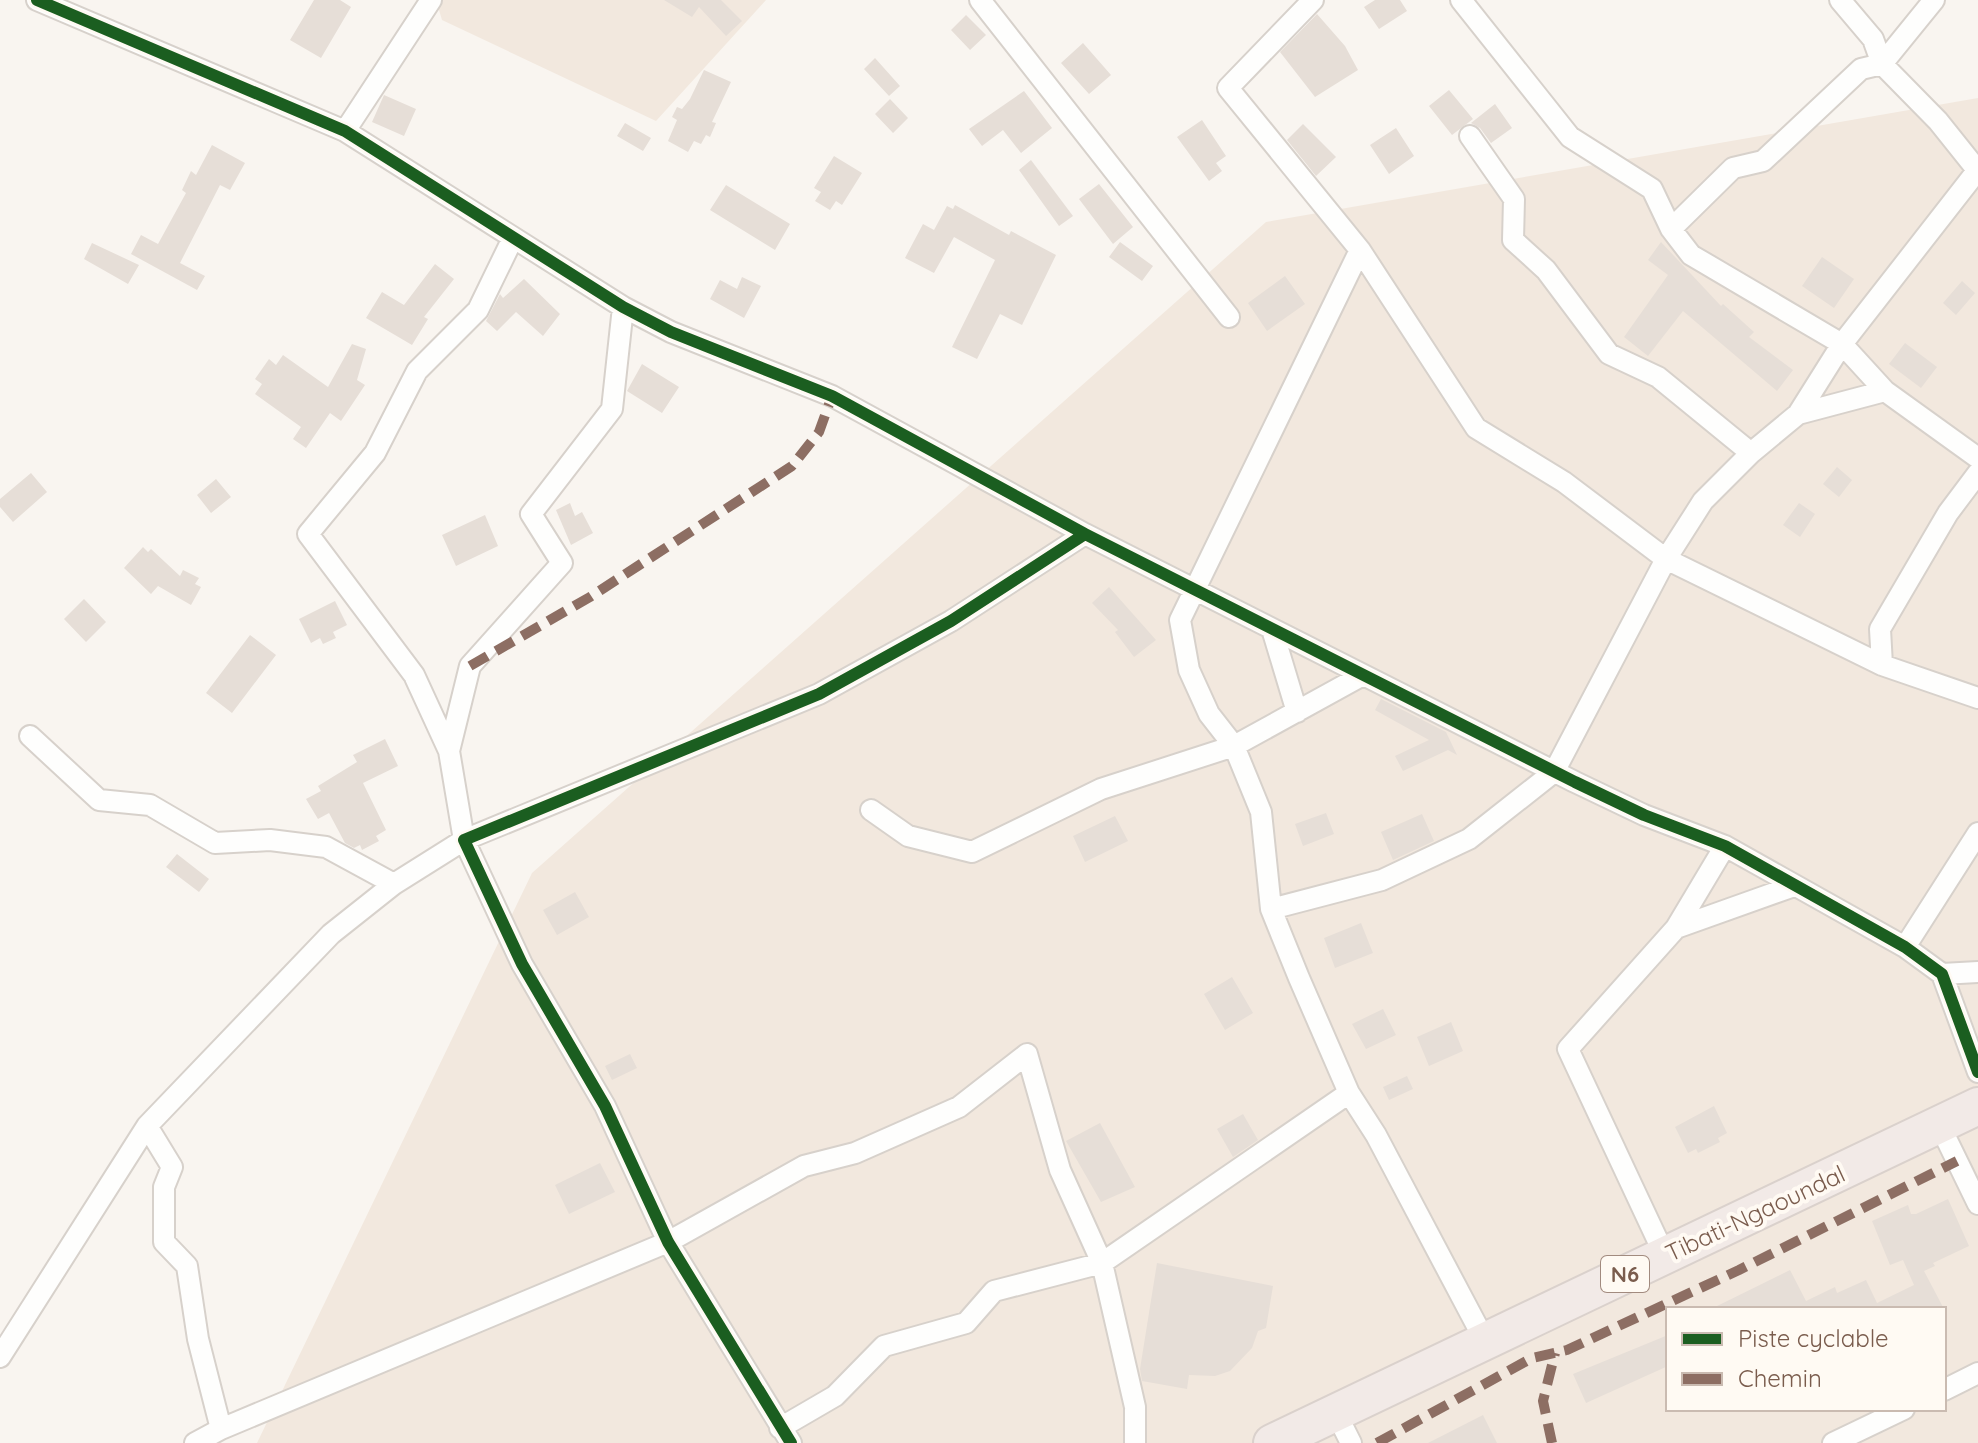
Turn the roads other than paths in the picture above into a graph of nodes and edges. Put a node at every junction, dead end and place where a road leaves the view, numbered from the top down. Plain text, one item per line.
1 (37, 0) edge
2 (431, 0) edge
3 (980, 0) edge
4 (1313, 0) edge
5 (1461, 0) edge
6 (1840, 0) edge
7 (1934, 0) edge
8 (1882, 64) junction
9 (345, 131) junction
10 (1470, 136) dead end
11 (1978, 171) edge
12 (1671, 229) junction
13 (513, 238) junction
14 (1360, 250) junction
15 (623, 307) junction
16 (1229, 317) dead end
17 (1842, 344) junction
18 (1885, 391) junction
19 (1798, 414) junction
20 (1751, 453) junction
21 (1978, 458) edge
22 (1978, 473) edge
23 (1085, 534) junction
24 (1666, 559) junction
25 (1196, 590) junction
26 (1272, 629) junction
27 (1882, 665) junction
28 (1363, 675) junction
29 (1978, 698) edge
30 (1297, 712) junction
31 (30, 736) dead end
32 (1234, 746) junction
33 (449, 751) junction
34 (1554, 772) junction
35 (871, 810) dead end
36 (1978, 833) edge
37 (464, 840) junction
38 (1725, 846) junction
39 (394, 884) junction
40 (1794, 886) junction
41 (1271, 909) junction
42 (1676, 928) junction
43 (1905, 947) junction
44 (1978, 972) edge
45 (1942, 974) junction
46 (1978, 1072) edge
47 (1349, 1093) junction
48 (1978, 1106) edge
49 (147, 1126) junction
50 (1940, 1126) junction
51 (1978, 1204) edge
52 (668, 1242) junction
53 (1665, 1256) junction
54 (1102, 1263) junction
55 (1485, 1341) junction
56 (0, 1357) edge
57 (1978, 1373) edge
58 (1946, 1389) edge
59 (1900, 1411) edge
60 (1344, 1428) edge
61 (221, 1429) junction
62 (786, 1436) edge
63 (195, 1443) edge
64 (1135, 1443) edge
65 (1272, 1443) edge
66 (1833, 1443) edge

1 - 9 street
2 - 9 street
3 - 16 street
4 - 14 street
5 - 12 street
6 - 8 street
7 - 8 street
8 - 11 street
8 - 12 street
9 - 13 street
10 - 20 street
11 - 17 street
12 - 17 street
13 - 15 street
13 - 33 street
14 - 24 street
14 - 25 street
15 - 23 street
15 - 33 street
17 - 18 street
17 - 19 street
18 - 19 street
18 - 21 street
19 - 20 street
20 - 24 street
22 - 27 street
23 - 25 street
23 - 37 street
24 - 27 street
24 - 34 street
25 - 26 street
25 - 32 street
26 - 28 street
26 - 30 street
27 - 29 street
28 - 30 street
28 - 34 street
30 - 32 street
31 - 39 street
32 - 35 street
32 - 41 street
33 - 37 street
34 - 38 street
34 - 41 street
36 - 43 street
37 - 39 street
37 - 52 street
38 - 40 street
38 - 42 street
39 - 49 street
40 - 42 street
40 - 43 street
41 - 47 street
42 - 53 street
43 - 45 street
44 - 45 street
45 - 46 street
47 - 54 street
47 - 55 street
48 - 50 highway, Tibati-Ngaoundal / N6
49 - 56 street
49 - 61 street
50 - 51 street
50 - 53 highway, Tibati-Ngaoundal / N6
52 - 54 street
52 - 61 street
52 - 62 street
53 - 55 highway, Tibati-Ngaoundal / N6
54 - 62 street
54 - 64 street
55 - 60 highway, Tibati-Ngaoundal / N6
57 - 58 street
59 - 66 street
60 - 65 highway, Tibati-Ngaoundal / N6
61 - 63 street

